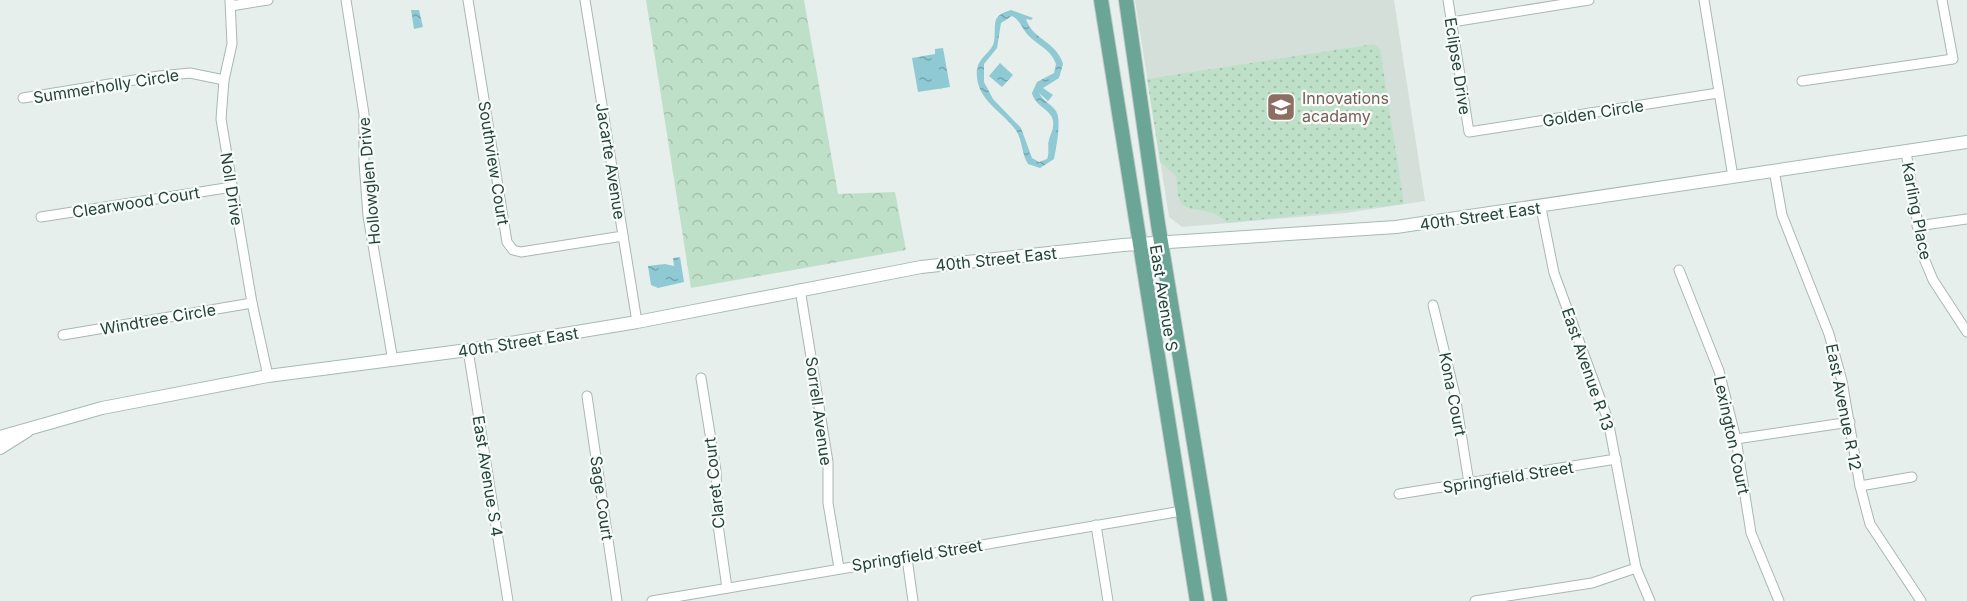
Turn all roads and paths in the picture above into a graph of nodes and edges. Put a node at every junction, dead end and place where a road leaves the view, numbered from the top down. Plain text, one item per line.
1 (268, 0) edge
2 (346, 0) edge
3 (468, 0) edge
4 (585, 0) edge
5 (1101, 0) edge
6 (1125, 0) edge
7 (1448, 0) edge
8 (1589, 0) edge
9 (1704, 0) edge
10 (1942, 0) edge
11 (231, 3) edge
12 (1452, 22) junction
13 (224, 80) junction
14 (1802, 81) dead end
15 (1718, 93) junction
16 (23, 99) dead end
17 (1468, 132) joint
18 (1967, 142) edge
19 (1905, 152) junction
20 (1774, 170) junction
21 (1733, 177) junction
22 (232, 187) junction
23 (1541, 208) junction
24 (41, 217) dead end
25 (1967, 219) edge
26 (1917, 226) junction
27 (623, 236) junction
28 (1162, 244) junction
29 (1139, 246) junction
30 (1679, 270) dead end
31 (800, 289) junction
32 (252, 303) junction
33 (1433, 305) dead end
34 (637, 322) junction
35 (1967, 332) edge
36 (63, 335) dead end
37 (468, 351) junction
38 (393, 361) junction
39 (268, 376) junction
40 (701, 378) dead end
41 (587, 396) dead end
42 (1850, 422) junction
43 (33, 427) junction
44 (0, 437) edge
45 (1736, 439) junction
46 (0, 448) edge
47 (1616, 459) junction
48 (1912, 477) dead end
49 (1469, 483) junction
50 (1860, 486) junction
51 (1399, 494) dead end
52 (1182, 511) junction
53 (1095, 525) junction
54 (907, 558) junction
55 (839, 568) junction
56 (1636, 568) junction
57 (727, 588) junction
58 (508, 601) edge
59 (617, 601) edge
60 (652, 601) edge
61 (913, 601) edge
62 (1108, 601) edge
63 (1197, 601) edge
64 (1220, 601) edge
65 (1475, 601) edge
66 (1650, 601) edge
67 (1779, 601) edge
68 (1921, 601) edge

1 - 11 street
2 - 38 street, Hollowglen Drive
3 - 27 street, Southview Court
4 - 27 street, Jacarte Avenue
5 - 29 main road, East Avenue S
6 - 28 main road, East Avenue S
7 - 12 street, Eclipse Drive
8 - 12 street
9 - 15 street
10 - 14 street
11 - 13 street, Noll Drive
12 - 17 street, Eclipse Drive
13 - 16 street, Summerholly Circle
13 - 22 street, Noll Drive
15 - 17 street, Golden Circle
15 - 21 street
18 - 19 main road, 40th Street East
19 - 20 main road, 40th Street East
19 - 26 street, Karling Place
20 - 21 main road, 40th Street East
20 - 42 street, East Avenue R 12
21 - 23 main road, 40th Street East
22 - 24 street, Clearwood Court
22 - 32 street, Noll Drive
23 - 28 main road, 40th Street East
23 - 47 street, East Avenue R 13
25 - 26 street
26 - 35 street, Karling Place
27 - 34 street, Jacarte Avenue
28 - 29 main road, 40th Street East
28 - 64 main road, East Avenue S
29 - 31 main road, 40th Street East
29 - 52 main road, East Avenue S
30 - 45 street, Lexington Court
31 - 34 main road, 40th Street East
31 - 55 street, Sorrell Avenue
32 - 36 street, Windtree Circle
32 - 39 street, Noll Drive
33 - 49 street, Kona Court
34 - 37 main road, 40th Street East
37 - 38 main road, 40th Street East
37 - 58 street, East Avenue S 4
38 - 39 main road, 40th Street East
39 - 43 main road, 40th Street East
40 - 57 street, Claret Court
41 - 59 street, Sage Court
42 - 45 street
42 - 50 street, East Avenue R 12
43 - 44 main road, 40th Street East
43 - 46 main road, 40th Street East
45 - 67 street, Lexington Court
47 - 49 street, Springfield Street
47 - 56 street, East Avenue R 13
48 - 50 street
49 - 51 street, Springfield Street
50 - 68 street, East Avenue R 12
52 - 53 street, Springfield Street
52 - 63 main road, East Avenue S
53 - 54 street, Springfield Street
53 - 62 street
54 - 55 street, Springfield Street
54 - 61 street
55 - 57 street, Springfield Street
56 - 65 street
56 - 66 street, East Avenue R 13
57 - 60 street, Springfield Street

